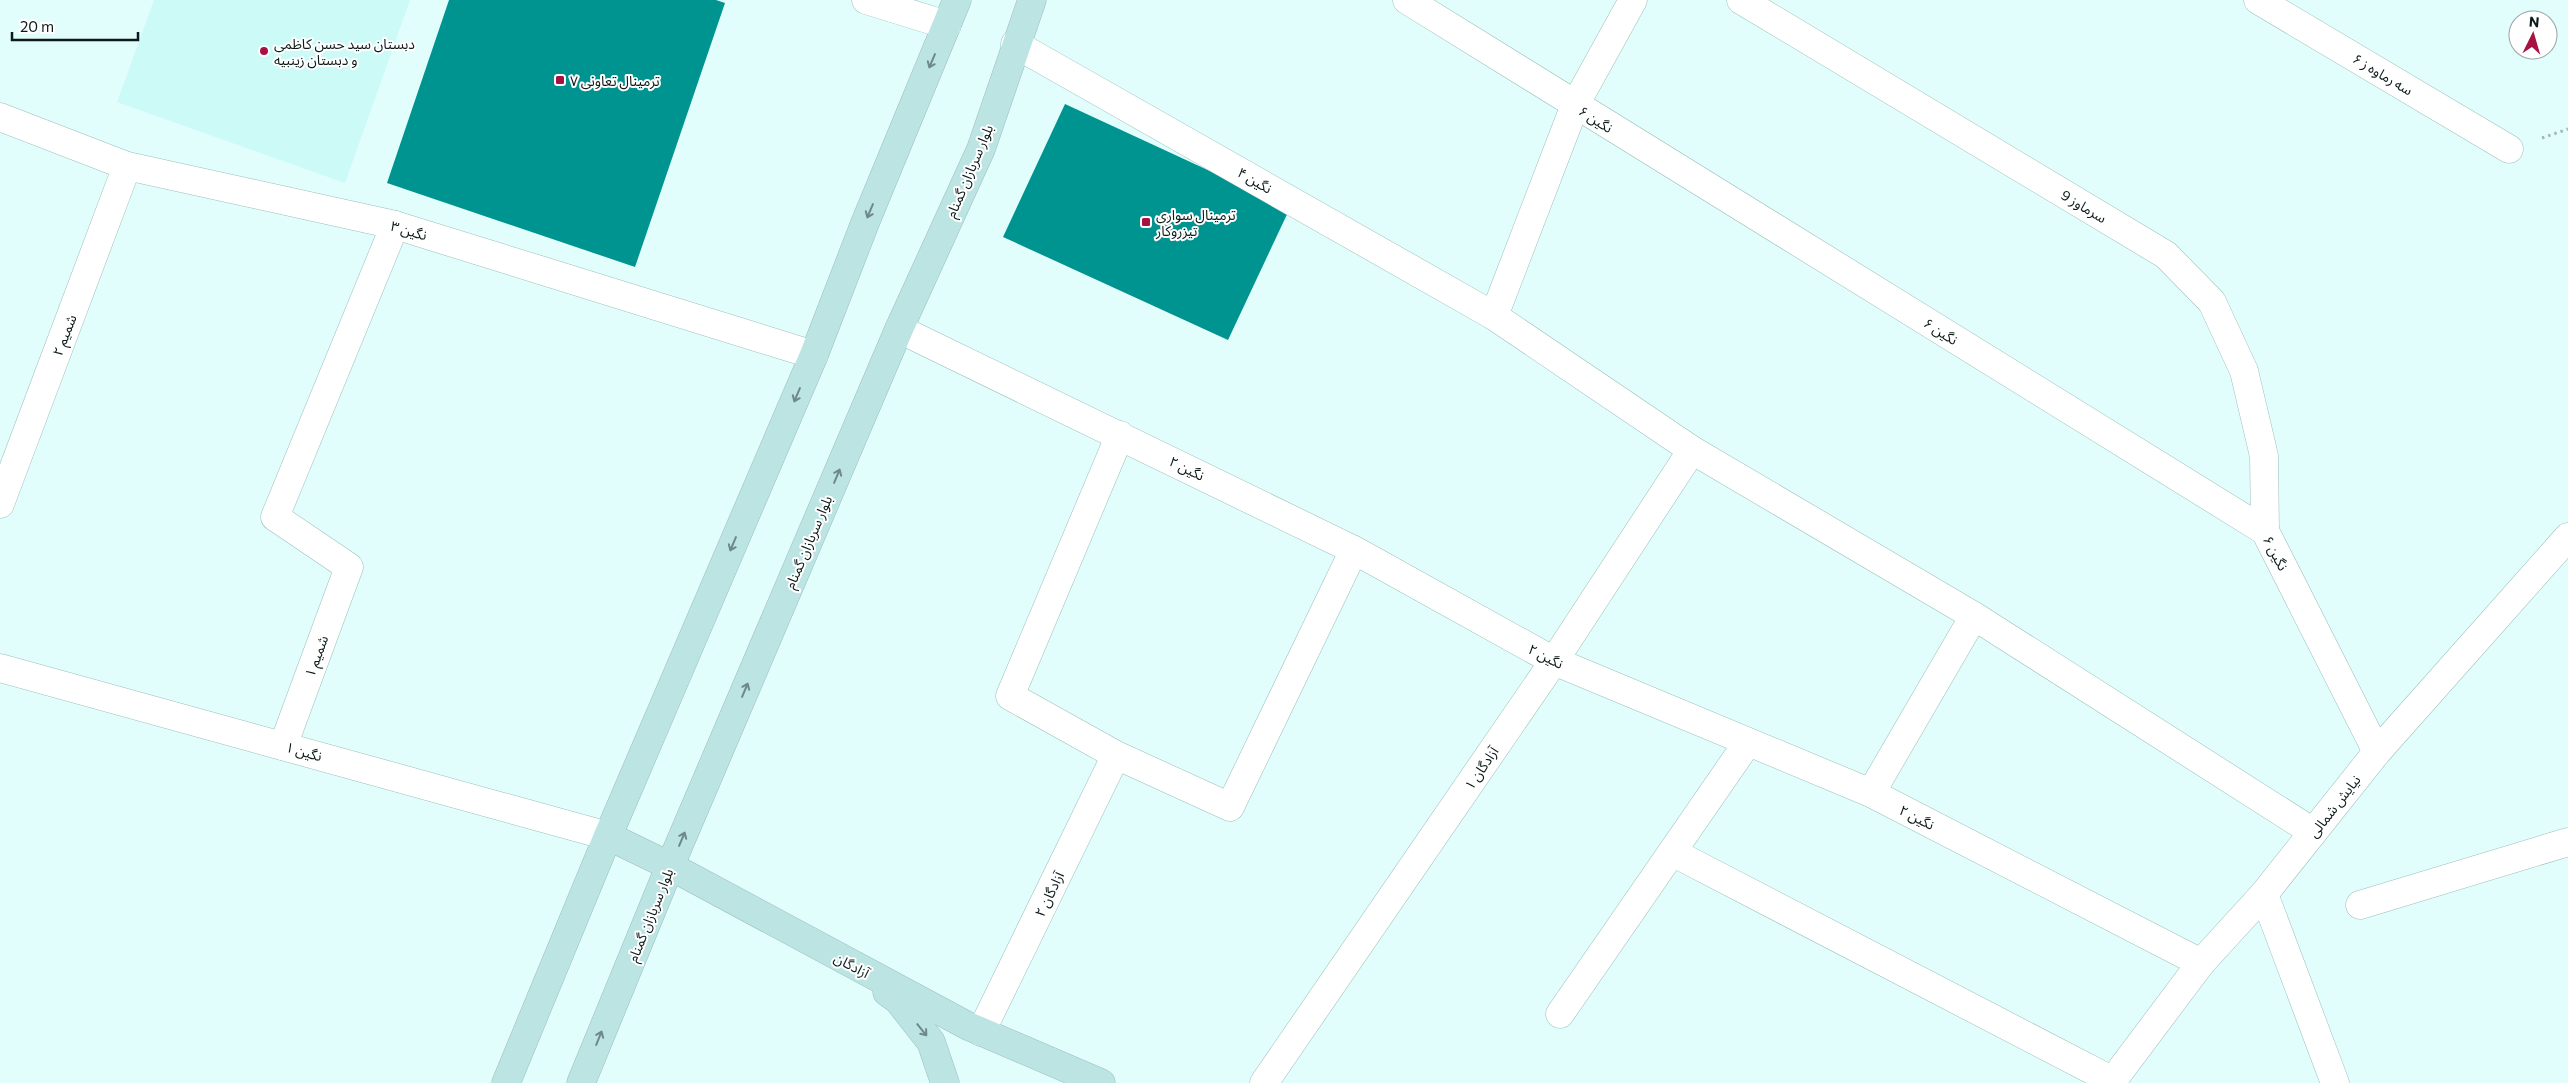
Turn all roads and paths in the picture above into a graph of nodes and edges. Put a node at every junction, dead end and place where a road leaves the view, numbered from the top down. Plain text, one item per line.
1 (866, 0) edge
2 (1032, 0) edge
3 (1407, 0) edge
4 (1633, 0) edge
5 (1741, 0) edge
6 (2258, 0) edge
7 (952, 12) edge
8 (1015, 44) junction
9 (1575, 106) junction
10 (0, 117) edge
11 (2509, 149) dead end
12 (127, 166) junction
13 (394, 225) junction
14 (1494, 316) junction
15 (900, 329) junction
16 (814, 355) junction
17 (1120, 435) junction
18 (1692, 450) junction
19 (0, 504) edge
20 (2265, 531) junction
21 (2568, 538) edge
22 (1354, 550) junction
23 (1974, 616) junction
24 (1554, 662) junction
25 (0, 668) edge
26 (1748, 742) junction
27 (284, 746) junction
28 (2377, 752) junction
29 (1116, 756) junction
30 (1870, 794) junction
31 (2313, 832) junction
32 (608, 836) junction
33 (2568, 842) edge
34 (1672, 852) junction
35 (670, 866) junction
36 (2264, 894) junction
37 (2360, 905) dead end
38 (847, 963) junction
39 (2201, 963) junction
40 (1560, 1014) dead end
41 (981, 1032) junction
42 (1081, 1080) edge
43 (2112, 1082) edge
44 (506, 1083) edge
45 (581, 1083) edge
46 (944, 1083) edge
47 (1264, 1083) edge
48 (2335, 1083) edge

1 - 7 street
2 - 8 main road, بلوار سربازان گمنام
3 - 9 street, نگین ۶
4 - 9 street
5 - 20 street, سرماوز 9
6 - 11 street, سه رماوه ز ۶
7 -> 16 main road
8 - 14 street, نگین ۴
8 - 15 main road, بلوار سربازان گمنام
9 - 14 street
9 - 20 street, نگین ۶
10 - 12 street, نگین ۳
12 - 13 street, نگین ۳
12 - 19 street, شمیم ۲
13 - 16 street, نگین ۳
13 - 27 street, شمیم ۱
14 - 18 street, نگین ۴
15 - 17 street, نگین ۲
35 -> 15 main road, بلوار سربازان گمنام
16 -> 32 main road
17 - 22 street, نگین ۲
17 - 29 street
18 - 23 street, نگین ۴
18 - 24 street, آزادگان ۱
20 - 28 street, نگین ۶
21 - 28 street, نیایش شمالی
22 - 24 street, نگین ۲
22 - 29 street
23 - 30 street
23 - 31 street, نگین ۴
24 - 26 street, نگین ۲
24 - 47 street, آزادگان ۱
25 - 27 street, نگین ۱
26 - 30 street, نگین ۲
26 - 34 street
27 - 32 street, نگین ۱
28 - 31 street, نیایش شمالی
29 - 41 street, آزادگان ۲
30 - 39 street, نگین ۲
31 - 36 street, نیایش شمالی
32 - 35 main road, آزادگان
32 - 44 main road
33 - 37 street
34 - 40 street
34 - 43 street
35 - 38 main road, آزادگان
45 -> 35 main road, بلوار سربازان گمنام
36 - 39 street, نیایش شمالی
36 - 48 street
38 - 41 main road, آزادگان
38 -> 46 main road
39 - 43 street, نیایش شمالی
41 - 42 main road, آزادگان

